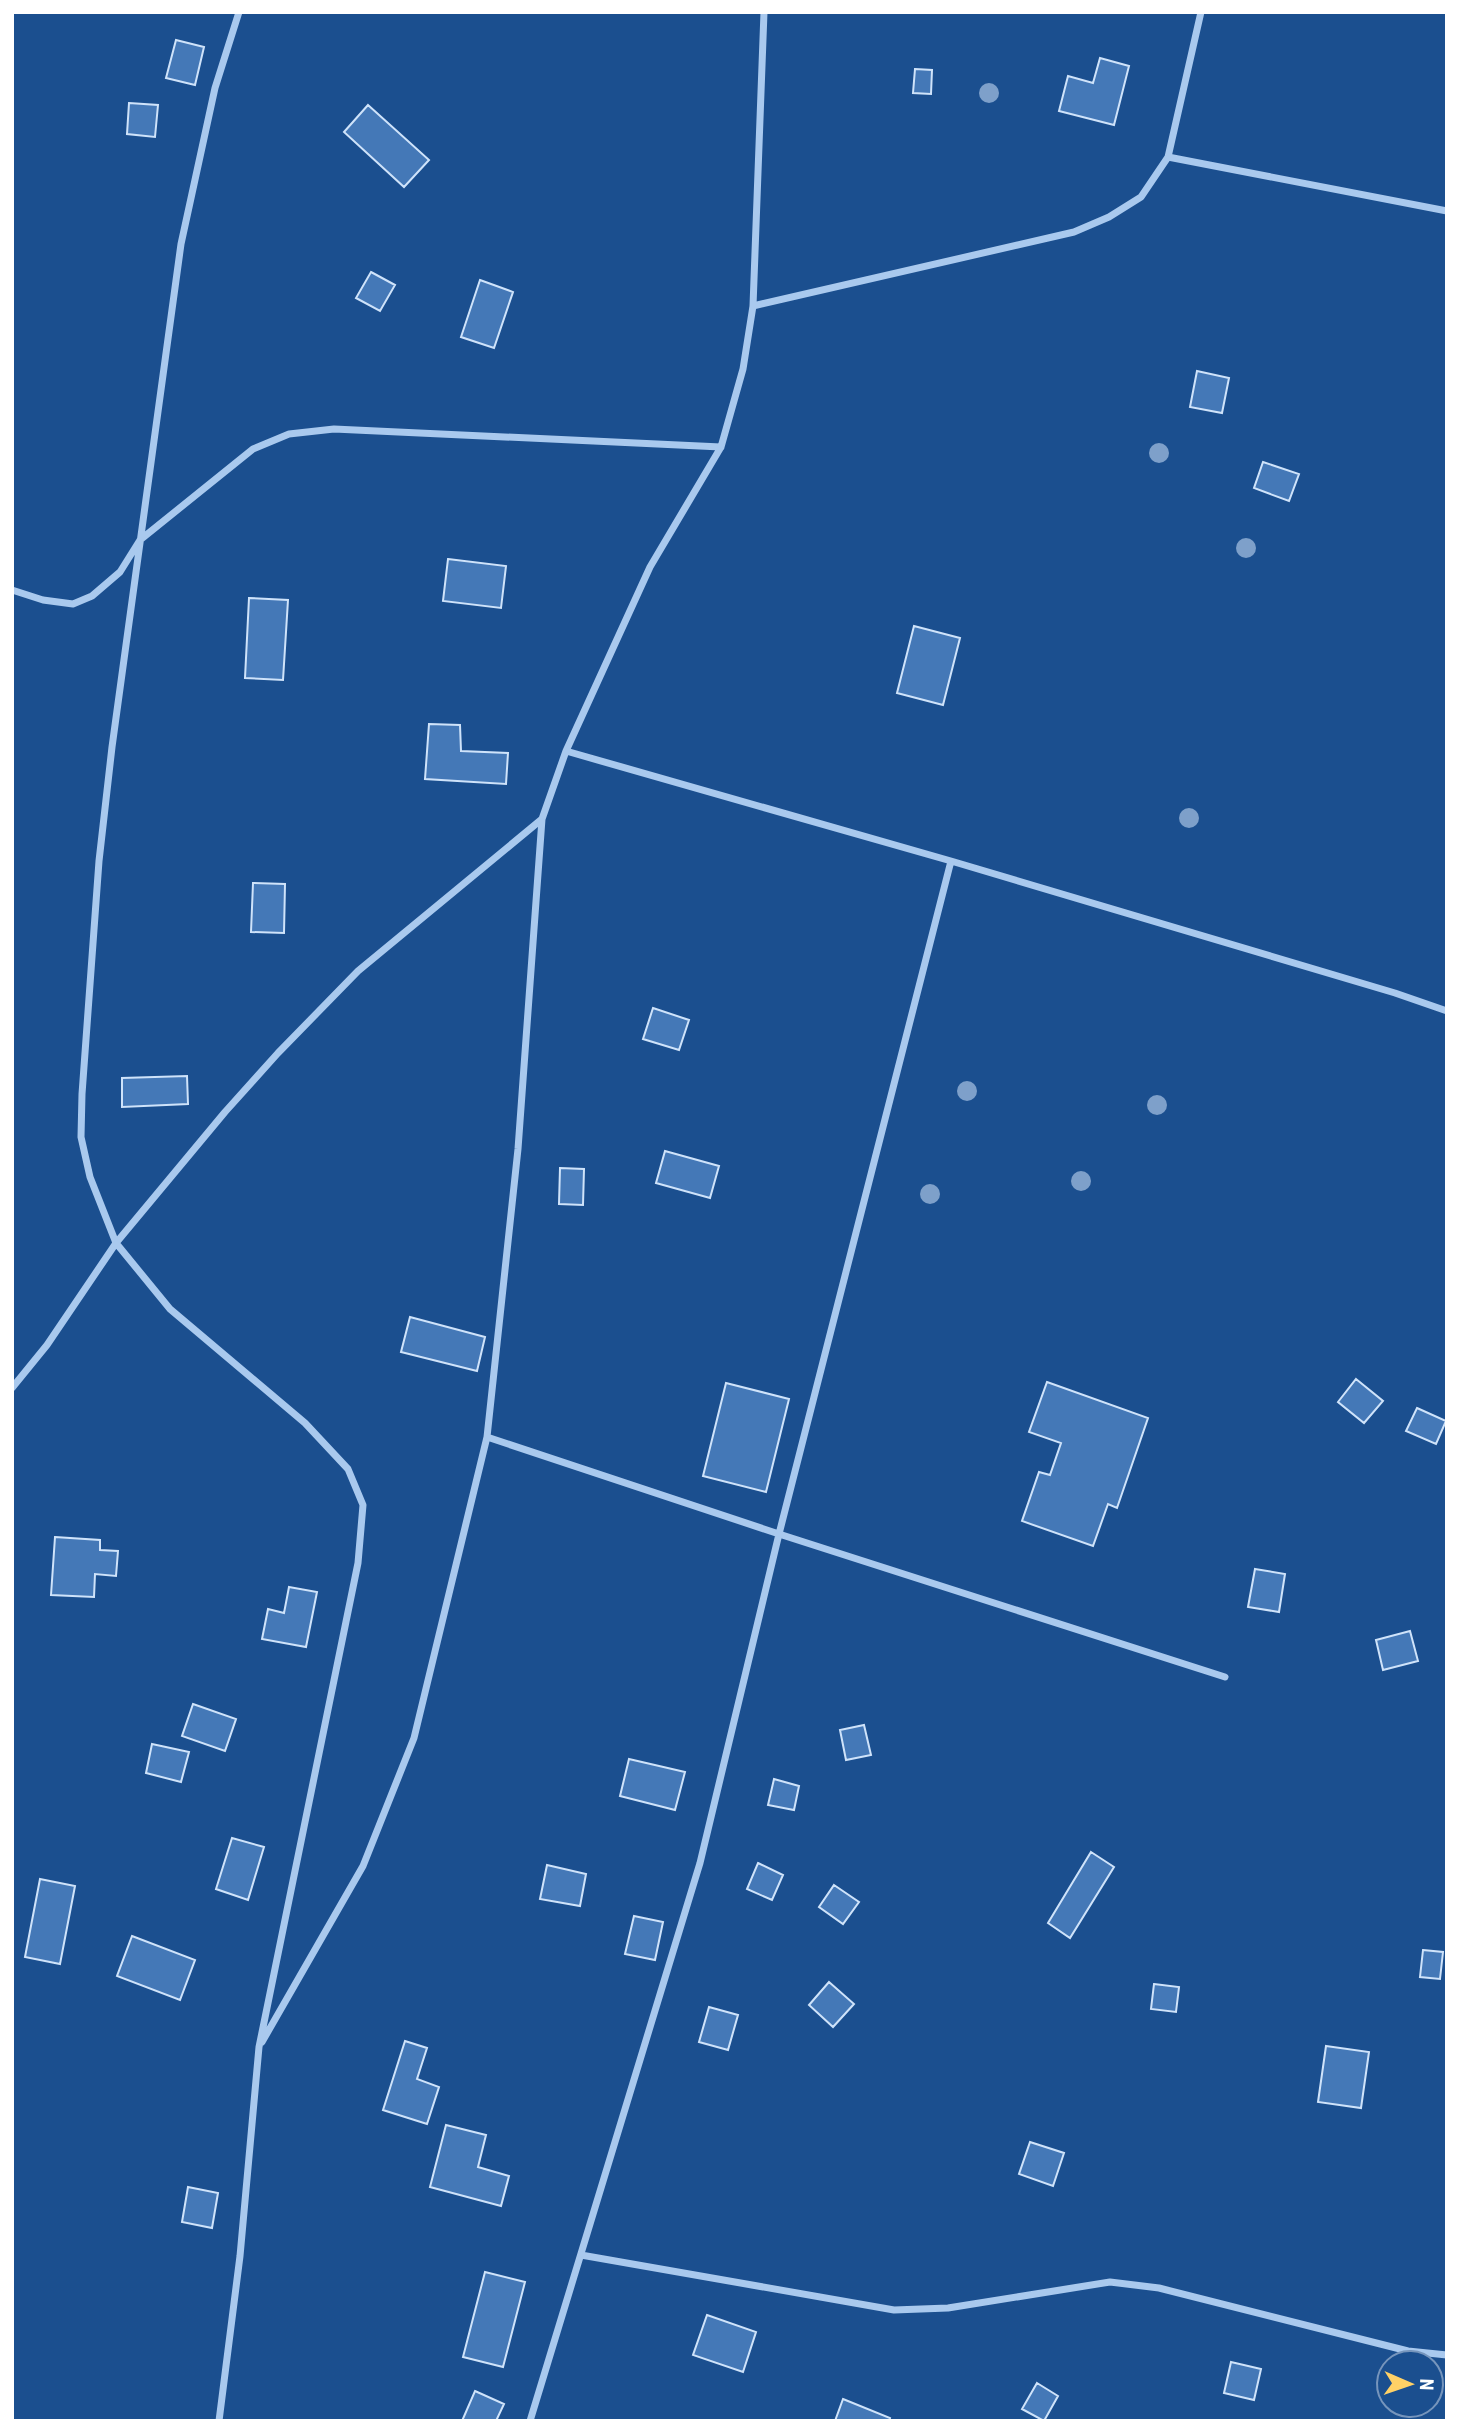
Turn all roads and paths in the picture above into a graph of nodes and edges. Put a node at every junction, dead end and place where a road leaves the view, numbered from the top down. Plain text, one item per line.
1 (239, 12) edge
2 (764, 12) edge
3 (1201, 12) edge
4 (1168, 157) junction
5 (1447, 211) edge
6 (753, 306) junction
7 (721, 447) junction
8 (140, 540) junction
9 (12, 590) edge
10 (565, 751) junction
11 (541, 819) junction
12 (951, 861) junction
13 (1447, 1012) edge
14 (116, 1243) junction
15 (12, 1388) edge
16 (487, 1437) junction
17 (779, 1534) junction
18 (1225, 1676) dead end
19 (259, 2047) junction
20 (581, 2255) junction
21 (1447, 2355) edge
22 (219, 2421) edge
23 (530, 2421) edge

1 - 8 street
2 - 6 street
3 - 4 street
4 - 5 street
4 - 6 street
6 - 7 street
7 - 8 street
7 - 10 street
8 - 9 street
8 - 14 street
10 - 11 street
10 - 12 street
11 - 14 street
11 - 16 street
12 - 13 street
12 - 17 street
14 - 15 street
14 - 19 street
16 - 17 street
16 - 19 street
17 - 18 street
17 - 20 street
19 - 22 street
20 - 21 street
20 - 23 street

